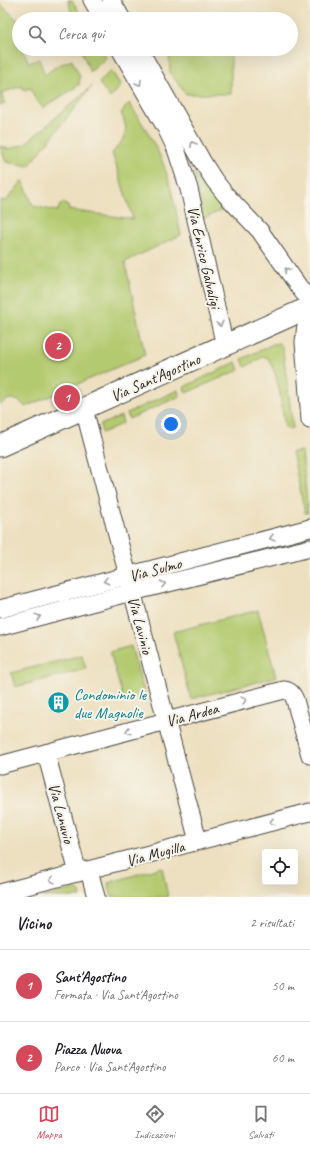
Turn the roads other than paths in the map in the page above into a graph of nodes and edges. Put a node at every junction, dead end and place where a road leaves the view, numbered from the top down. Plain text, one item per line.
1 (92, 0) edge
2 (99, 12) edge
3 (124, 56) edge
4 (143, 56) edge
5 (202, 161) junction
6 (182, 169) junction
7 (310, 301) edge
8 (310, 308) edge
9 (310, 314) edge
10 (225, 346) junction
11 (84, 409) junction
12 (310, 420) edge
13 (0, 446) edge
14 (310, 528) edge
15 (310, 548) edge
16 (130, 584) junction
17 (0, 608) edge
18 (0, 627) edge
19 (166, 721) junction
20 (308, 737) edge
21 (46, 753) junction
22 (310, 755) edge
23 (0, 766) edge
24 (310, 812) edge
25 (198, 841) junction
26 (83, 872) junction
27 (0, 893) edge
28 (96, 897) edge

1 - 2 street
3 -> 6 street, Via Enrico Galvaligi
5 -> 4 street, Via Enrico Galvaligi
5 - 6 street
7 -> 5 street, Via Enrico Galvaligi
6 -> 10 street, Via Enrico Galvaligi
8 - 10 main road, Via Sant'Agostino
9 - 12 street
10 - 11 main road, Via Sant'Agostino
11 - 13 main road, Via Sant'Agostino
11 - 16 street, Via Lavinio
14 -> 16 street, Via Sulmo
16 -> 15 street, Via Sulmo
16 -> 17 street, Via Sulmo
18 -> 16 street, Via Sulmo
16 - 19 street, Via Lavinio
19 -> 20 street, Via Ardea
19 -> 21 street, Via Ardea
19 - 25 street, Via Lavinio
20 - 22 street, Via Ardea
21 - 23 street, Via Ardea
21 - 26 street, Via Lanuvio
24 -> 25 street, Via Mugilla
25 - 26 street, Via Mugilla
26 -> 27 street, Via Mugilla
26 - 28 street, Via Lanuvio

